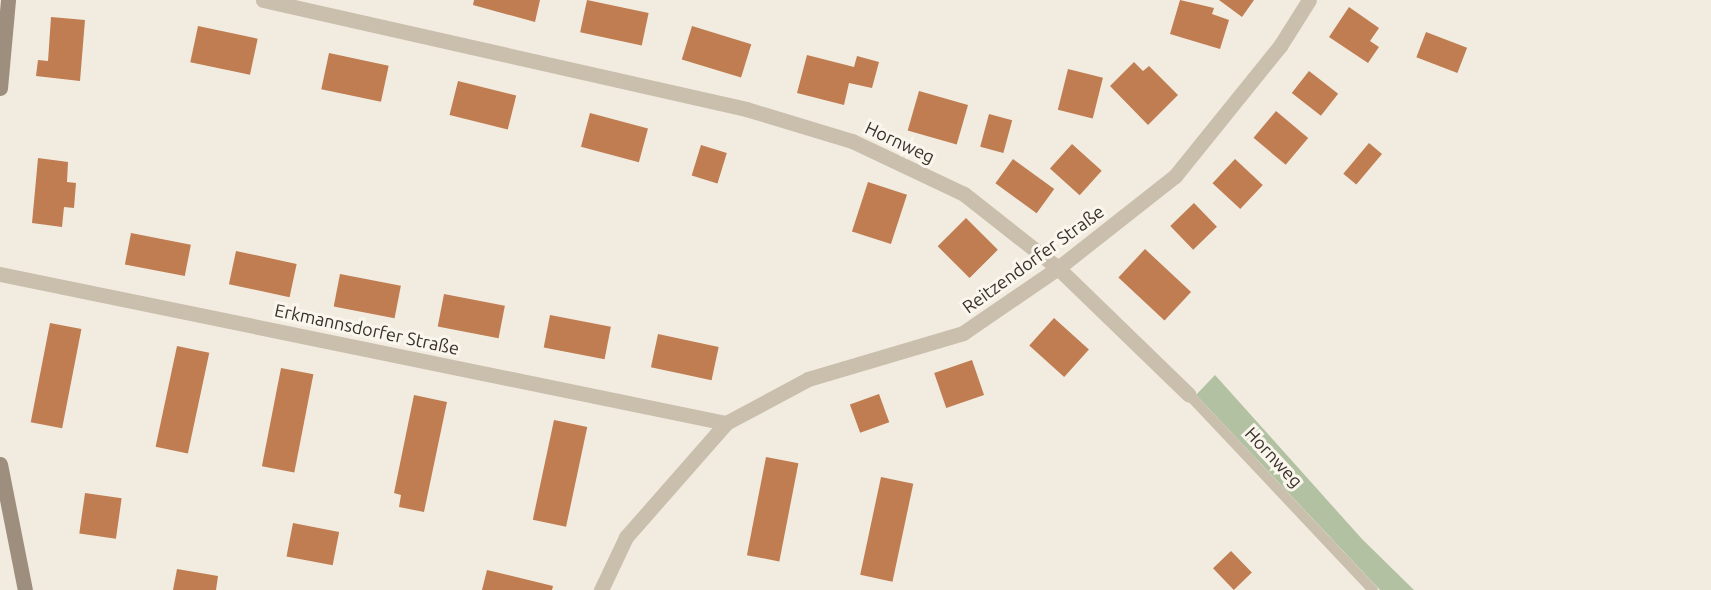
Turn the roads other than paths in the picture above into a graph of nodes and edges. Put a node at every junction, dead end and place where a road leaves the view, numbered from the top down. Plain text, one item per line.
1 (8, 0) edge
2 (263, 0) edge
3 (1309, 0) edge
4 (0, 88) edge
5 (1058, 268) junction
6 (0, 274) edge
7 (1189, 395) joint
8 (726, 423) junction
9 (0, 464) edge
10 (26, 590) edge
11 (601, 590) edge
12 (1373, 590) edge

1 - 4 street
2 - 5 street, Hornweg
3 - 5 street, Reitzendorfer Straße
5 - 7 street, Hornweg
5 - 8 street, Reitzendorfer Straße
6 - 8 street, Erkmannsdorfer Straße
7 - 12 lane, Hornweg
8 - 11 street, Reitzendorfer Straße
9 - 10 street

